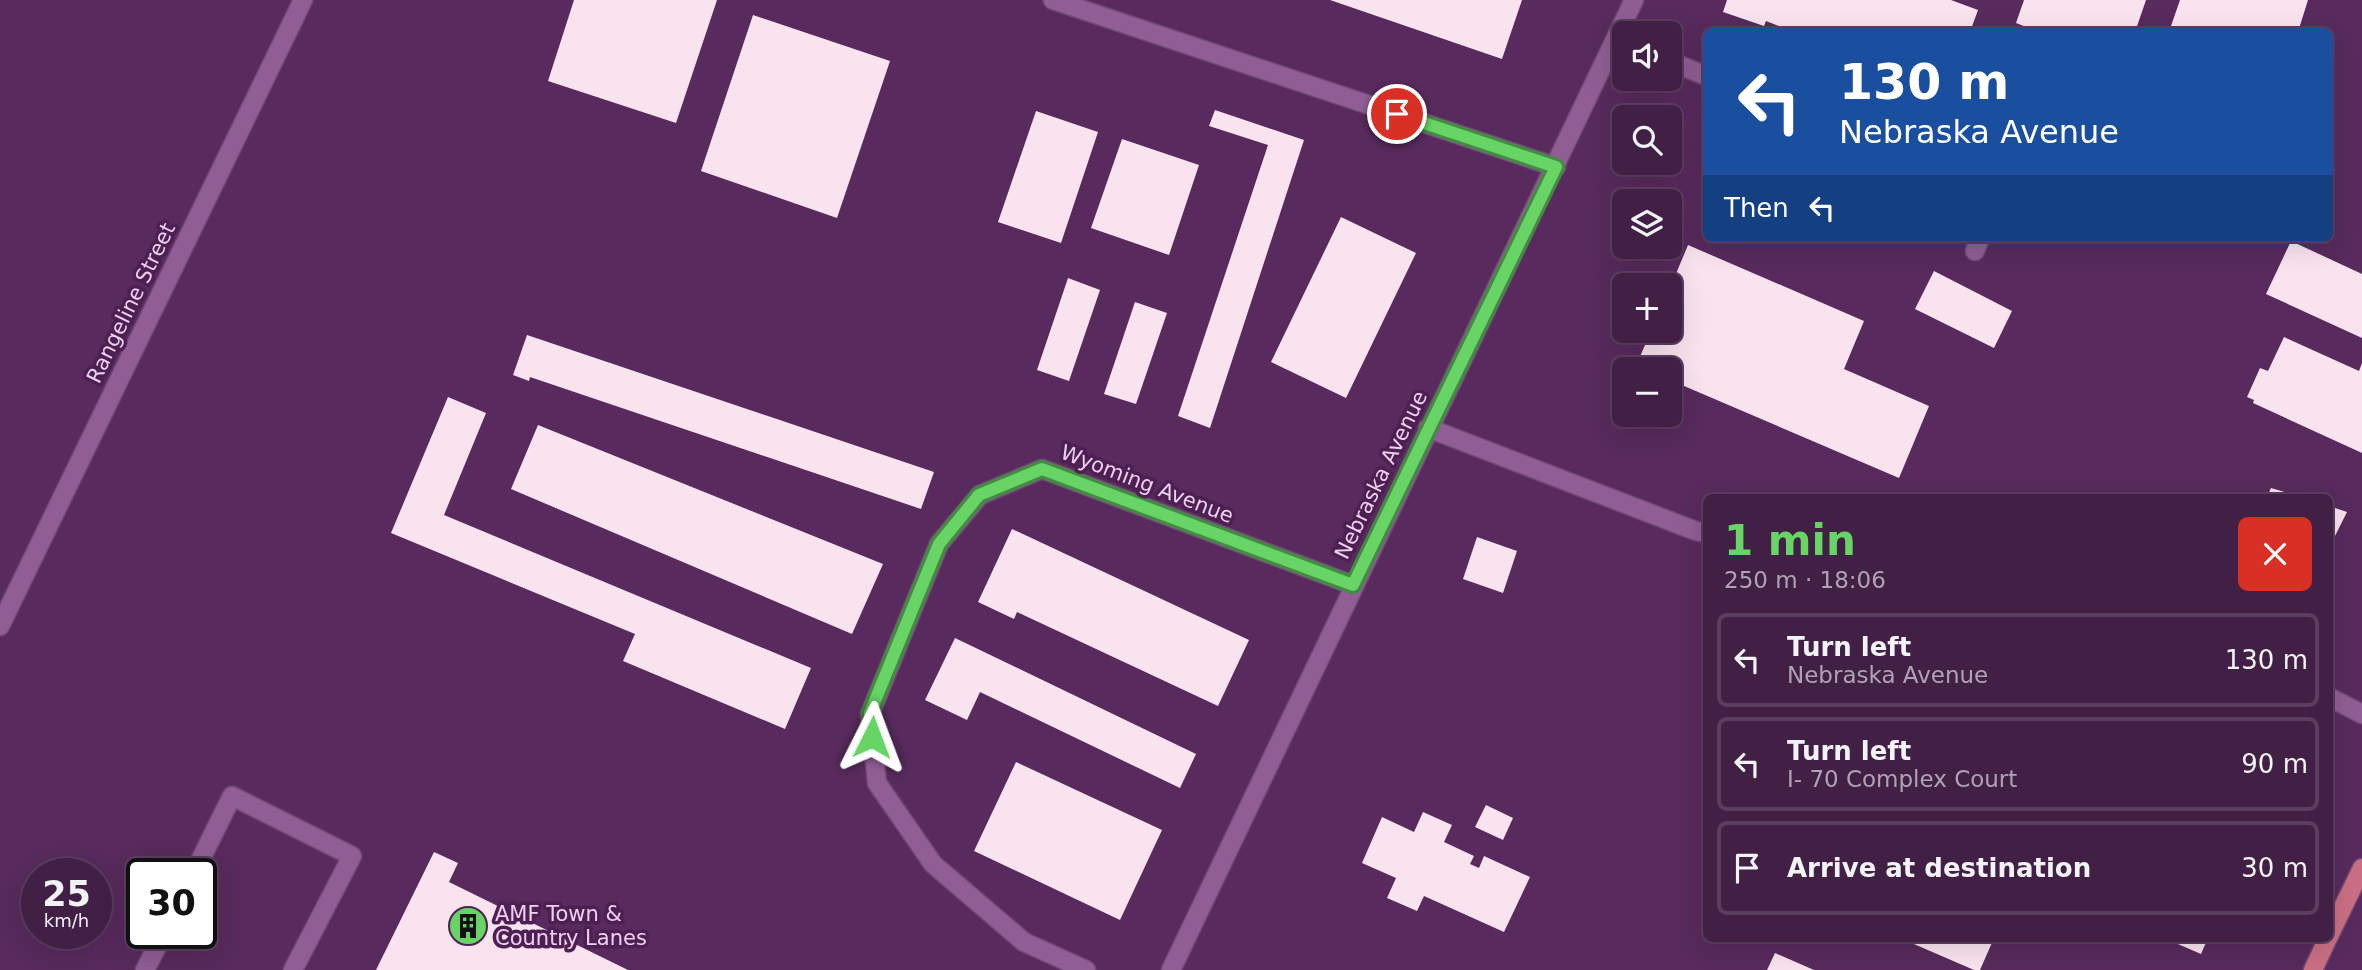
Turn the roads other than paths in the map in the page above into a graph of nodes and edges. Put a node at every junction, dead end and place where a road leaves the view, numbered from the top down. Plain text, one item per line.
1 (303, 0) edge
2 (1053, 0) edge
3 (1634, 0) edge
4 (1627, 21) edge
5 (1612, 58) edge
6 (1682, 66) edge
7 (1703, 74) edge
8 (1556, 167) junction
9 (1428, 428) junction
10 (1703, 532) edge
11 (1353, 585) junction
12 (0, 626) edge
13 (2333, 699) edge
14 (2362, 713) edge
15 (201, 858) edge
16 (2362, 868) edge
17 (2333, 929) edge
18 (2327, 942) edge
19 (156, 949) edge
20 (145, 970) edge
21 (293, 970) edge
22 (1086, 970) edge
23 (1171, 970) edge
24 (2313, 970) edge

1 - 12 street, Rangeline Street
2 - 8 street
3 - 4 street, Nebraska Avenue
5 - 8 street, Nebraska Avenue
6 - 7 street
8 - 9 street, Nebraska Avenue
9 - 10 street
9 - 11 street, Nebraska Avenue
11 - 22 street, Wyoming Avenue
11 - 23 street, Nebraska Avenue
13 - 14 street
15 - 21 street
16 - 17 main road
18 - 24 main road
19 - 20 street

